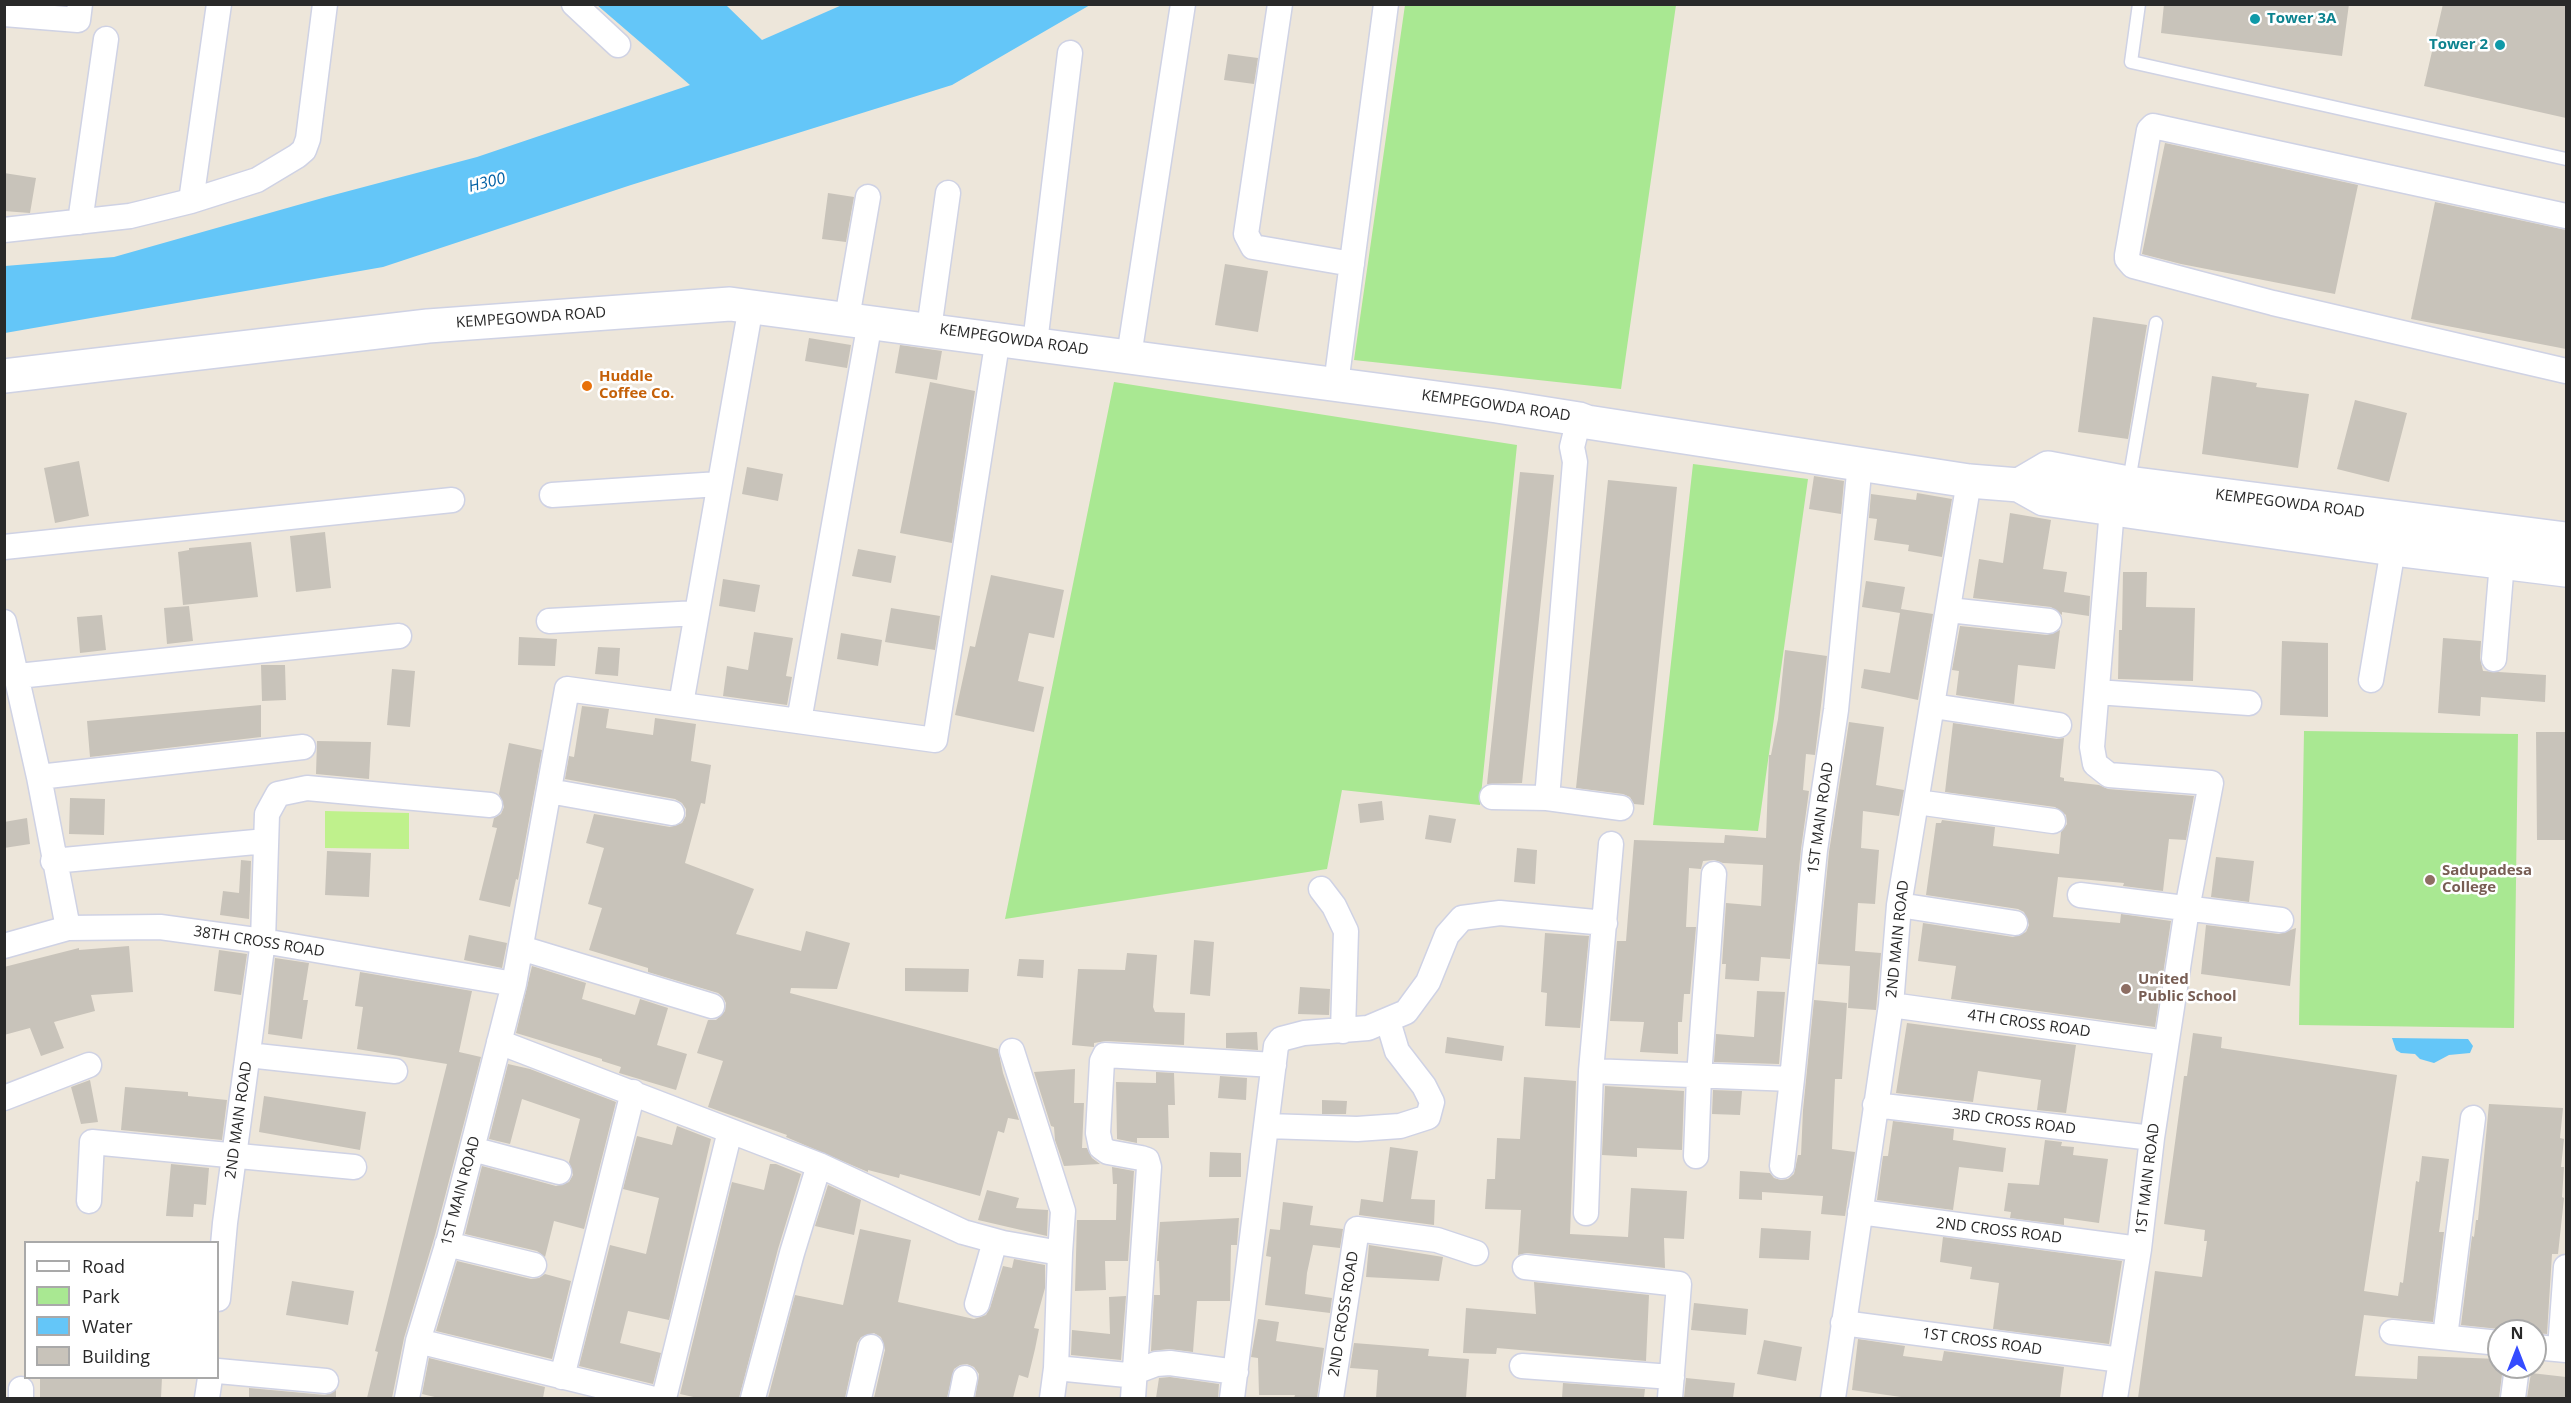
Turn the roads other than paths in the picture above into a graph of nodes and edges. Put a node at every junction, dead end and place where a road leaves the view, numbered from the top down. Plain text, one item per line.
1 (219, 4) edge
2 (574, 4) edge
3 (1183, 4) edge
4 (1280, 4) edge
5 (1386, 4) edge
6 (2139, 4) edge
7 (327, 5) edge
8 (79, 12) edge
9 (4, 14) edge
10 (106, 39) dead end
11 (618, 45) dead end
12 (1070, 53) dead end
13 (2566, 159) edge
14 (948, 193) dead end
15 (868, 196) dead end
16 (190, 201) junction
17 (2566, 216) edge
18 (80, 222) junction
19 (4, 230) edge
20 (1352, 264) junction
21 (751, 306) junction
22 (859, 320) junction
23 (2156, 323) dead end
24 (929, 329) junction
25 (998, 338) junction
26 (1035, 343) junction
27 (1129, 356) junction
28 (2566, 371) edge
29 (4, 376) edge
30 (1336, 384) junction
31 (1583, 420) junction
32 (1860, 464) junction
33 (1969, 481) junction
34 (719, 484) junction
35 (552, 495) dead end
36 (2120, 496) junction
37 (452, 500) dead end
38 (2566, 539) edge
39 (4, 548) edge
40 (2393, 549) junction
41 (2502, 562) junction
42 (2566, 570) edge
43 (1949, 610) junction
44 (697, 613) junction
45 (549, 621) dead end
46 (2049, 621) dead end
47 (4, 622) edge
48 (399, 636) dead end
49 (2494, 658) dead end
50 (18, 676) junction
51 (2371, 680) dead end
52 (2097, 692) junction
53 (2249, 703) dead end
54 (681, 704) junction
55 (1933, 706) junction
56 (799, 721) junction
57 (2059, 725) dead end
58 (303, 747) dead end
59 (39, 777) junction
60 (549, 791) junction
61 (1492, 797) dead end
62 (1547, 798) junction
63 (1917, 802) junction
64 (490, 805) dead end
65 (1621, 808) dead end
66 (672, 813) dead end
67 (2053, 821) dead end
68 (266, 841) junction
69 (1611, 844) dead end
70 (54, 861) junction
71 (1714, 874) dead end
72 (1321, 889) dead end
73 (2080, 895) dead end
74 (1899, 905) junction
75 (2187, 909) junction
76 (2281, 920) dead end
77 (1605, 923) junction
78 (2015, 923) dead end
79 (68, 928) junction
80 (263, 941) junction
81 (4, 946) edge
82 (521, 948) junction
83 (514, 984) junction
84 (1891, 1005) junction
85 (712, 1006) dead end
86 (1388, 1021) junction
87 (1343, 1031) junction
88 (499, 1042) junction
89 (2166, 1043) junction
90 (1012, 1051) dead end
91 (248, 1055) junction
92 (89, 1065) dead end
93 (1274, 1065) junction
94 (395, 1071) dead end
95 (1591, 1071) junction
96 (1699, 1076) junction
97 (1792, 1079) junction
98 (633, 1092) junction
99 (4, 1098) edge
100 (1875, 1105) junction
101 (2473, 1118) dead end
102 (1267, 1126) junction
103 (730, 1131) junction
104 (2152, 1138) junction
105 (472, 1149) junction
106 (234, 1156) junction
107 (1696, 1156) dead end
108 (819, 1165) junction
109 (1782, 1166) dead end
110 (354, 1167) dead end
111 (559, 1172) dead end
112 (89, 1201) dead end
113 (1860, 1212) junction
114 (1586, 1213) dead end
115 (995, 1241) junction
116 (447, 1244) junction
117 (2139, 1249) junction
118 (1060, 1253) junction
119 (1476, 1253) dead end
120 (534, 1265) dead end
121 (1525, 1267) dead end
122 (2566, 1267) edge
123 (219, 1290) edge
124 (977, 1304) dead end
125 (1843, 1323) junction
126 (2392, 1332) dead end
127 (2445, 1338) junction
128 (418, 1341) junction
129 (2487, 1342) edge
130 (872, 1347) dead end
131 (2547, 1348) edge
132 (2563, 1350) edge
133 (2121, 1360) junction
134 (1522, 1366) dead end
135 (1056, 1368) junction
136 (219, 1371) edge
137 (1137, 1372) junction
138 (1236, 1372) junction
139 (562, 1377) junction
140 (210, 1379) edge
141 (2515, 1379) edge
142 (326, 1381) dead end
143 (1671, 1388) edge
144 (207, 1398) edge
145 (407, 1398) edge
146 (650, 1398) edge
147 (664, 1398) edge
148 (753, 1398) edge
149 (859, 1398) edge
150 (1052, 1398) edge
151 (1133, 1398) edge
152 (1232, 1398) edge
153 (1331, 1398) edge
154 (1833, 1398) edge
155 (2115, 1398) edge
156 (2513, 1398) edge

1 - 16 street
2 - 11 street
3 - 27 street
4 - 20 street
5 - 20 street
6 - 13 lane
7 - 16 street
8 - 9 street
10 - 18 street
12 - 26 street
14 - 24 street
15 - 22 street
16 - 18 street
17 - 28 street
18 - 19 street
20 - 30 street
21 - 22 street, KEMPEGOWDA ROAD
21 - 29 street, KEMPEGOWDA ROAD
21 - 34 street
22 - 24 street, KEMPEGOWDA ROAD
22 - 56 street
23 - 36 lane
24 - 25 street, KEMPEGOWDA ROAD
25 - 26 street, KEMPEGOWDA ROAD
25 - 56 street
26 - 27 street, KEMPEGOWDA ROAD
27 - 30 street, KEMPEGOWDA ROAD
30 - 31 street, KEMPEGOWDA ROAD
31 - 32 street, KEMPEGOWDA ROAD
31 - 62 street
32 - 33 street, KEMPEGOWDA ROAD
32 - 97 street, 1ST MAIN ROAD
33 - 36 street, KEMPEGOWDA ROAD
33 - 43 street, 2ND MAIN ROAD
34 - 35 street
34 - 44 street
36 - 38 street, KEMPEGOWDA ROAD
36 - 40 street, KEMPEGOWDA ROAD
36 - 52 street
37 - 39 street
40 - 41 street, KEMPEGOWDA ROAD
40 - 51 street
41 - 42 street, KEMPEGOWDA ROAD
41 - 49 street
43 - 46 street
43 - 55 street, 2ND MAIN ROAD
44 - 45 street
44 - 54 street
47 - 50 street
48 - 50 street
50 - 59 street
52 - 53 street
52 - 75 street, 1ST MAIN ROAD
54 - 56 street
54 - 60 street, 1ST MAIN ROAD
55 - 57 street
55 - 63 street, 2ND MAIN ROAD
58 - 59 street
59 - 70 street
60 - 66 street
60 - 82 street, 1ST MAIN ROAD
61 - 62 street
62 - 65 street
63 - 67 street
63 - 74 street, 2ND MAIN ROAD
64 - 68 street, 2ND MAIN ROAD
68 - 70 street
68 - 80 street, 2ND MAIN ROAD
69 - 77 street
70 - 79 street
71 - 96 street
72 - 87 street
73 - 75 street
74 - 78 street
74 - 84 street, 2ND MAIN ROAD
75 - 76 street
75 - 89 street, 1ST MAIN ROAD
77 - 86 street
77 - 95 street
79 - 80 street, 38TH CROSS ROAD
79 - 81 street, 38TH CROSS ROAD
80 - 83 street, 38TH CROSS ROAD
80 - 91 street, 2ND MAIN ROAD
82 - 83 street, 1ST MAIN ROAD
82 - 85 street
83 - 88 street, 1ST MAIN ROAD
84 - 89 street, 4TH CROSS ROAD
84 - 100 street, 2ND MAIN ROAD
86 - 87 street
86 - 102 street
87 - 93 street
88 - 98 street
88 - 105 street, 1ST MAIN ROAD
89 - 104 street, 1ST MAIN ROAD
90 - 118 street
91 - 94 street
91 - 106 street, 2ND MAIN ROAD
92 - 99 street
93 - 102 street
93 - 137 street
95 - 96 street
95 - 114 street
96 - 97 street
96 - 107 street
97 - 109 street, 1ST MAIN ROAD
98 - 103 street
98 - 139 street
100 - 104 street, 3RD CROSS ROAD
100 - 113 street, 2ND MAIN ROAD
101 - 127 street
102 - 138 street
103 - 108 street
103 - 147 street
104 - 117 street, 1ST MAIN ROAD
105 - 111 street
105 - 116 street, 1ST MAIN ROAD
106 - 110 street
106 - 112 street
106 - 123 street, 2ND MAIN ROAD
108 - 115 street
108 - 148 street
113 - 117 street, 2ND CROSS ROAD
113 - 125 street, 2ND MAIN ROAD
115 - 118 street
115 - 124 street
116 - 120 street
116 - 128 street, 1ST MAIN ROAD
117 - 133 street, 1ST MAIN ROAD
118 - 135 street
119 - 153 street, 2ND CROSS ROAD
121 - 143 street
122 - 132 street
125 - 133 street, 1ST CROSS ROAD
125 - 154 street, 2ND MAIN ROAD
126 - 127 street
127 - 129 street
128 - 139 street
128 - 145 street, 1ST MAIN ROAD
130 - 149 street
131 - 132 street
133 - 155 street, 1ST MAIN ROAD
134 - 143 street
135 - 137 street
135 - 150 street
136 - 142 street
137 - 138 street
137 - 151 street
138 - 152 street
139 - 146 street
140 - 144 street
141 - 156 street

